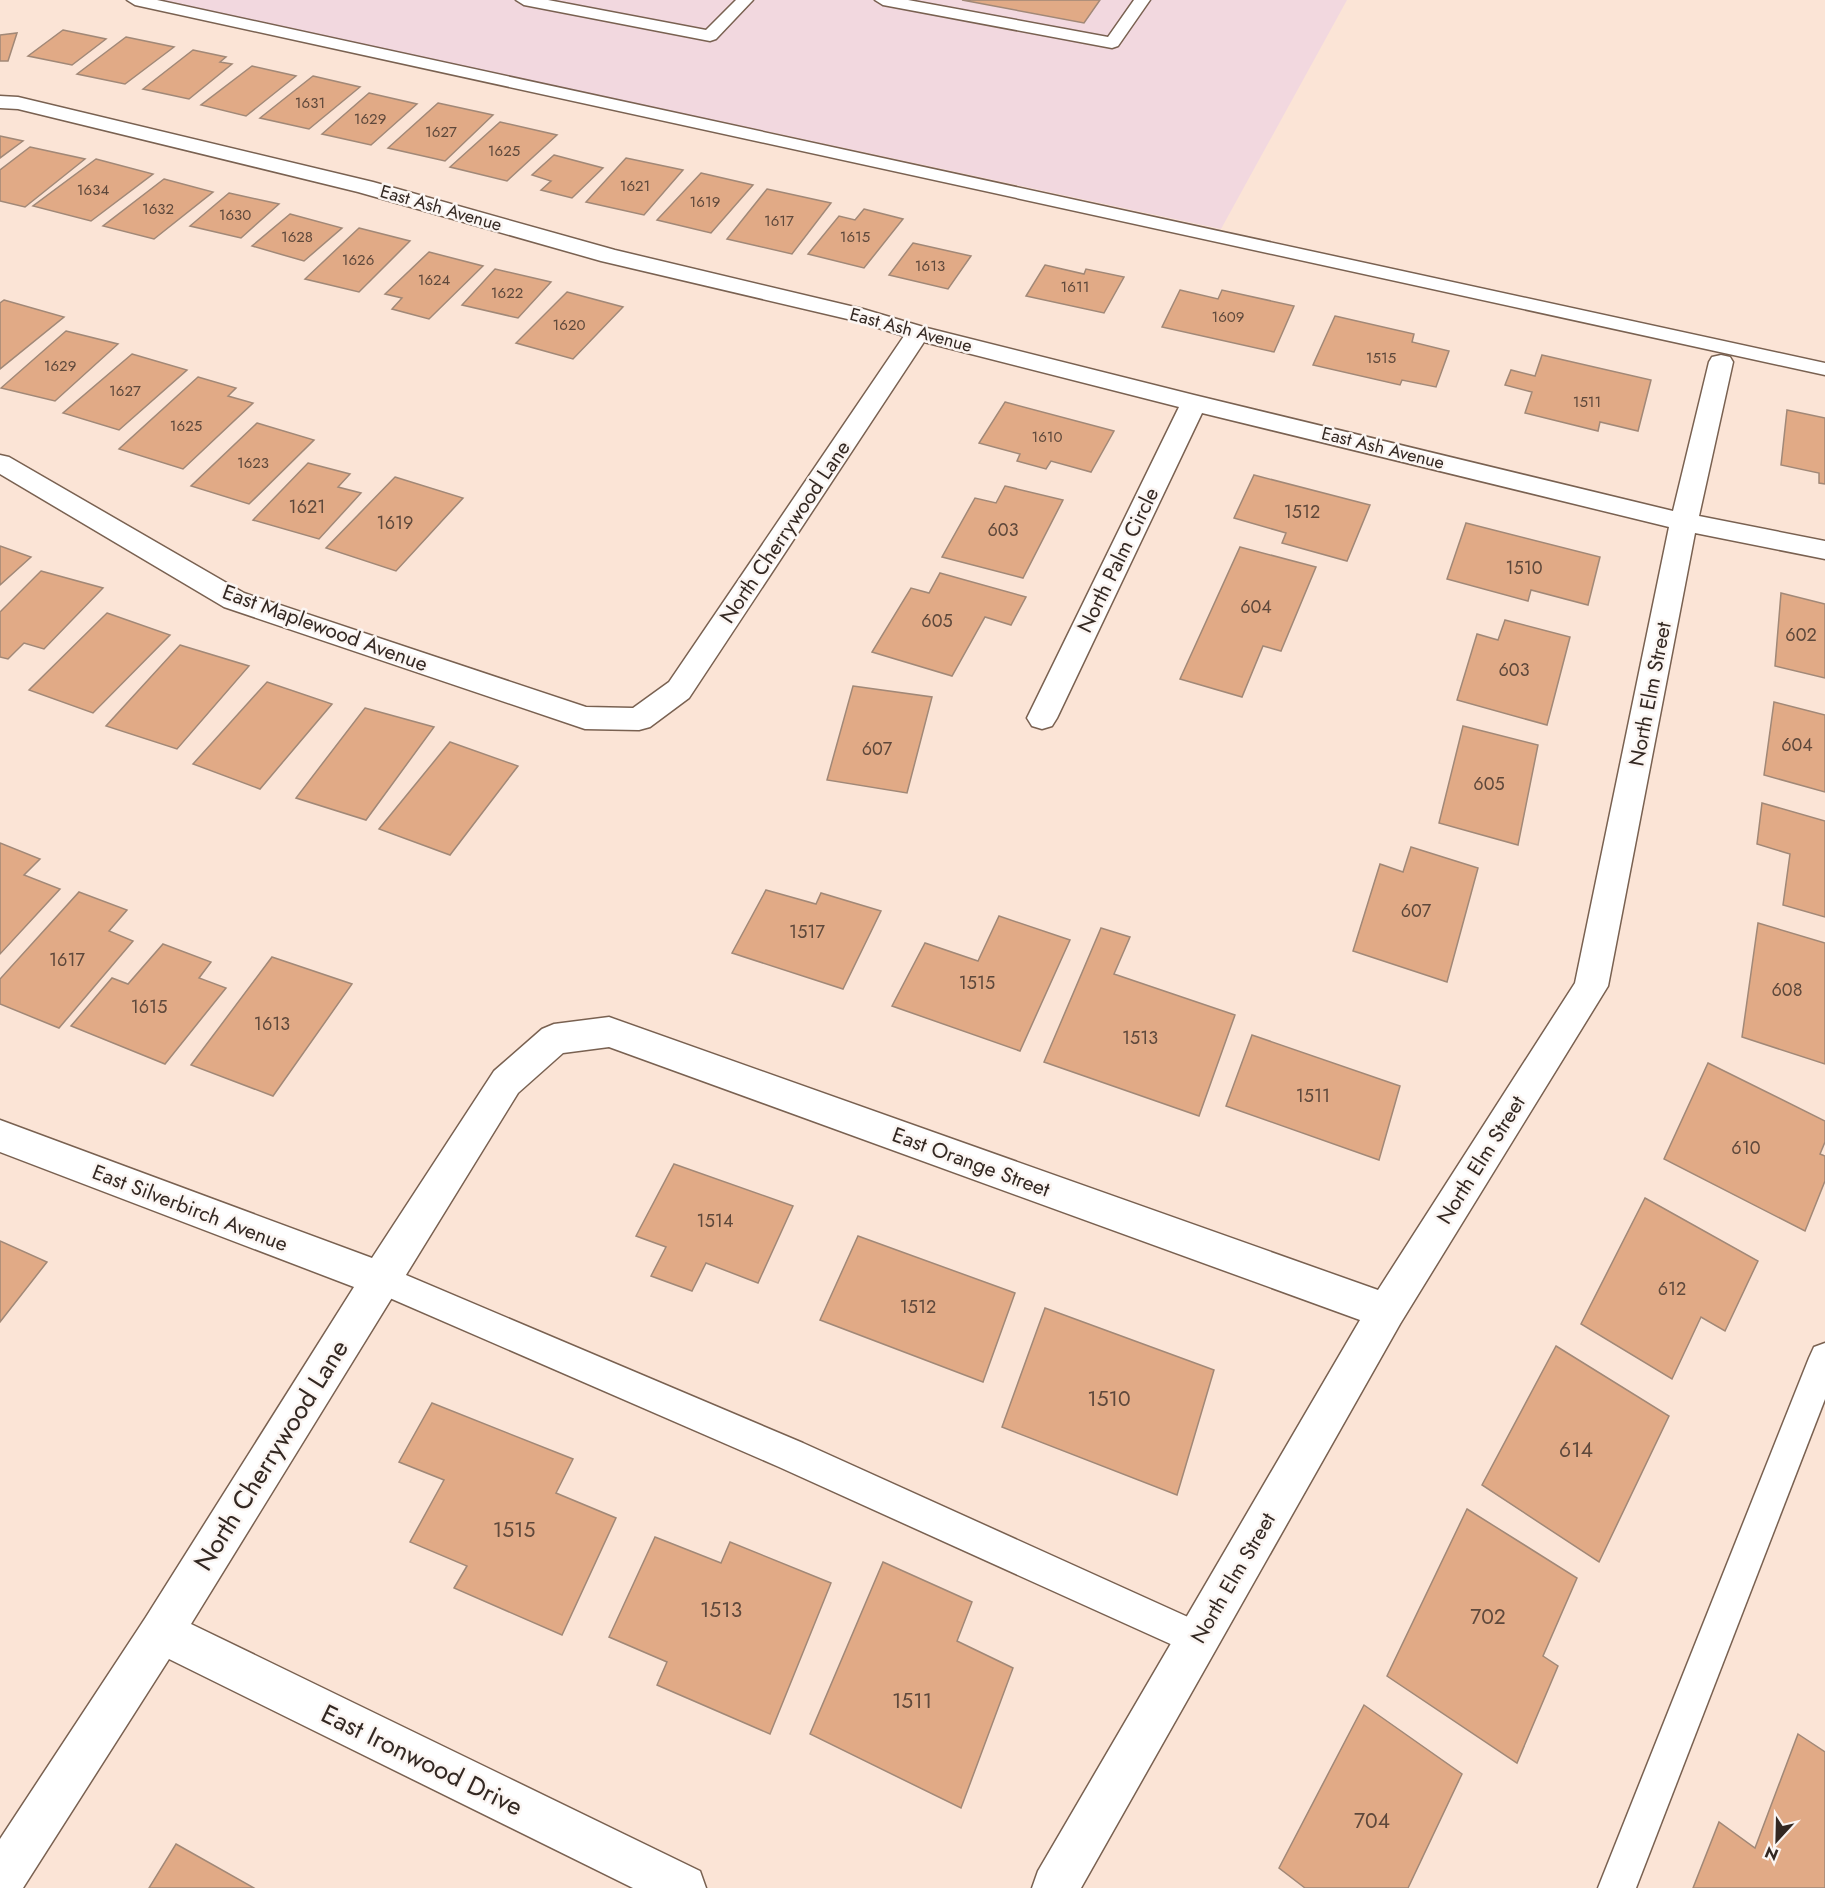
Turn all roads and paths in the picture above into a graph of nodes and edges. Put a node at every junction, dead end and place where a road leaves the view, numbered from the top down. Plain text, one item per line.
1 (135, 0) edge
2 (524, 0) edge
3 (745, 0) edge
4 (883, 0) edge
5 (1142, 0) edge
6 (0, 102) edge
7 (918, 333) junction
8 (1720, 362) dead end
9 (1825, 369) edge
10 (1194, 403) junction
11 (0, 463) edge
12 (1684, 522) junction
13 (1825, 550) edge
14 (1042, 718) dead end
15 (639, 719) joint
16 (554, 1039) joint
17 (0, 1136) edge
18 (380, 1279) junction
19 (1386, 1311) junction
20 (1825, 1358) edge
21 (161, 1632) junction
22 (1198, 1639) junction
23 (0, 1881) edge
24 (683, 1888) edge
25 (1055, 1888) edge
26 (1617, 1888) edge

1 - 9 lane
2 - 3 lane
4 - 5 lane
6 - 7 street, East Ash Avenue
7 - 10 street, East Ash Avenue
7 - 15 street, North Cherrywood Lane
8 - 12 street, North Elm Street
10 - 12 street, East Ash Avenue
10 - 14 street, North Palm Circle
11 - 15 street, East Maplewood Avenue
12 - 13 street, East Ash Avenue
12 - 19 street, North Elm Street
16 - 18 street, North Cherrywood Lane
16 - 19 street, East Orange Street
17 - 18 street, East Silverbirch Avenue
18 - 21 street, North Cherrywood Lane
18 - 22 lane
19 - 22 street, North Elm Street
20 - 26 lane
21 - 23 street, North Cherrywood Lane
21 - 24 street, East Ironwood Drive
22 - 25 street, North Elm Street

